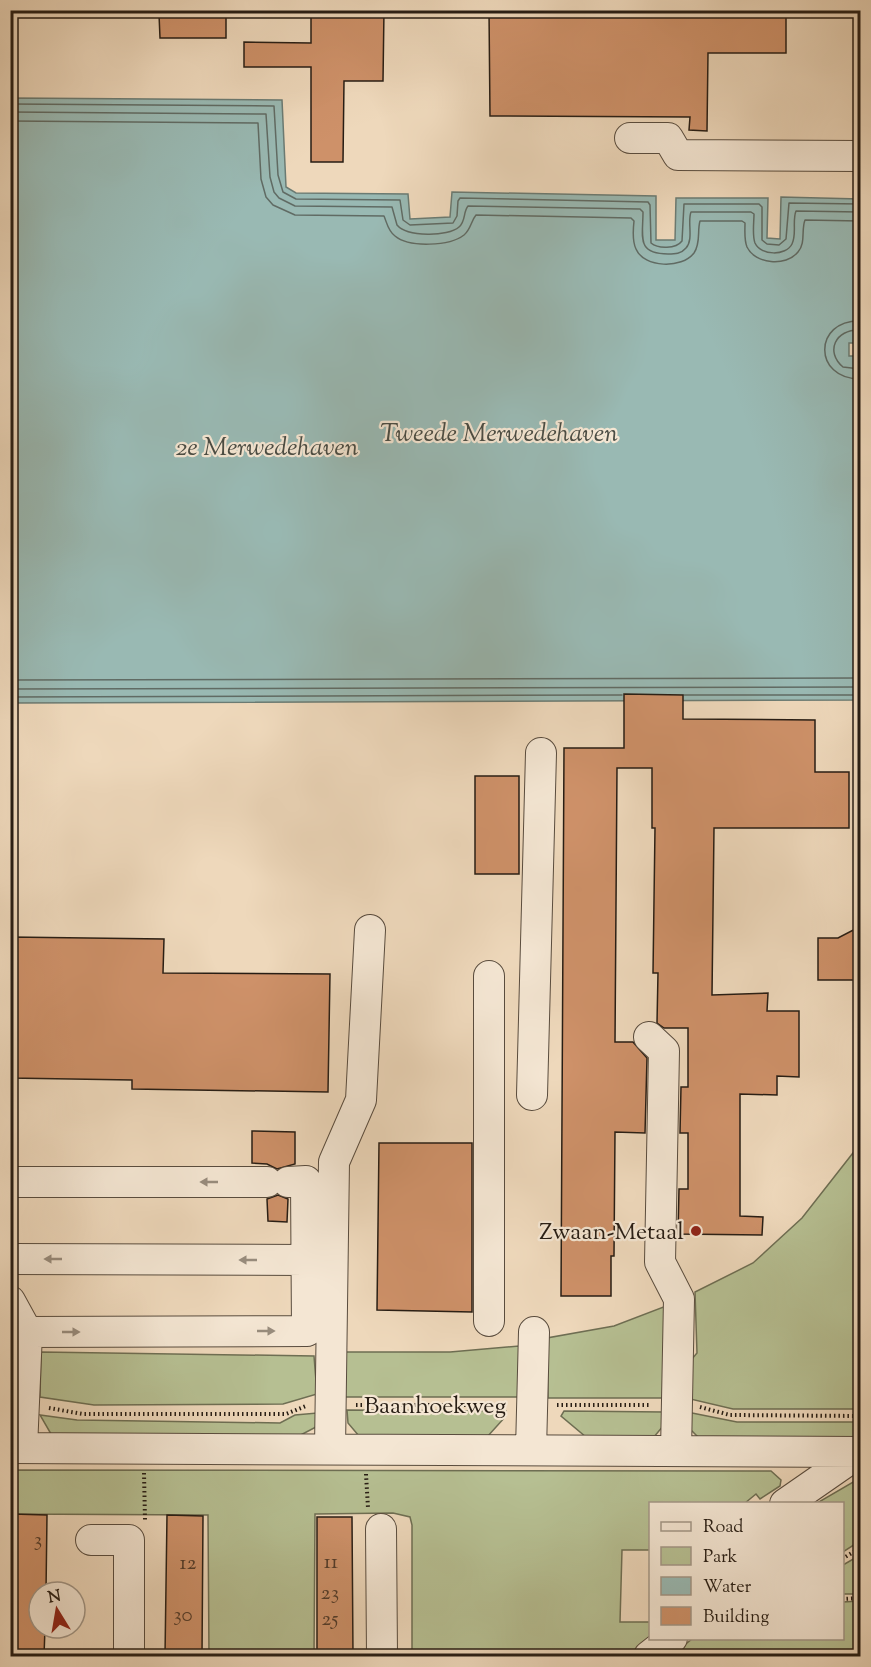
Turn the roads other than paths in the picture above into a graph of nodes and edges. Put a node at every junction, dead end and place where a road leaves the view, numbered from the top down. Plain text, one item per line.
1 (630, 138) dead end
2 (861, 156) edge
3 (541, 753) dead end
4 (370, 930) dead end
5 (489, 976) dead end
6 (649, 1037) dead end
7 (532, 1095) dead end
8 (10, 1182) edge
9 (10, 1259) edge
10 (307, 1260) junction
11 (10, 1301) edge
12 (489, 1321) dead end
13 (27, 1332) junction
14 (534, 1332) dead end
15 (16, 1448) edge
16 (330, 1449) junction
17 (531, 1450) junction
18 (676, 1451) junction
19 (763, 1451) junction
20 (861, 1452) edge
21 (790, 1500) edge
22 (381, 1529) road end
23 (91, 1540) dead end
24 (670, 1640) edge
25 (129, 1656) edge
26 (382, 1656) edge
27 (650, 1656) edge

1 - 2 street
3 - 7 street
4 - 16 street
5 - 12 street
6 - 18 street
10 -> 8 street
10 -> 9 street
13 -> 10 street
11 - 13 street
13 - 15 street
14 - 17 street
15 - 16 street, Baanhoekweg
16 - 17 street, Baanhoekweg
17 - 18 street, Baanhoekweg
18 - 19 street, Baanhoekweg
19 - 20 street, Baanhoekweg
19 - 21 street
20 - 21 street
22 - 26 street
23 - 25 street
24 - 27 street

